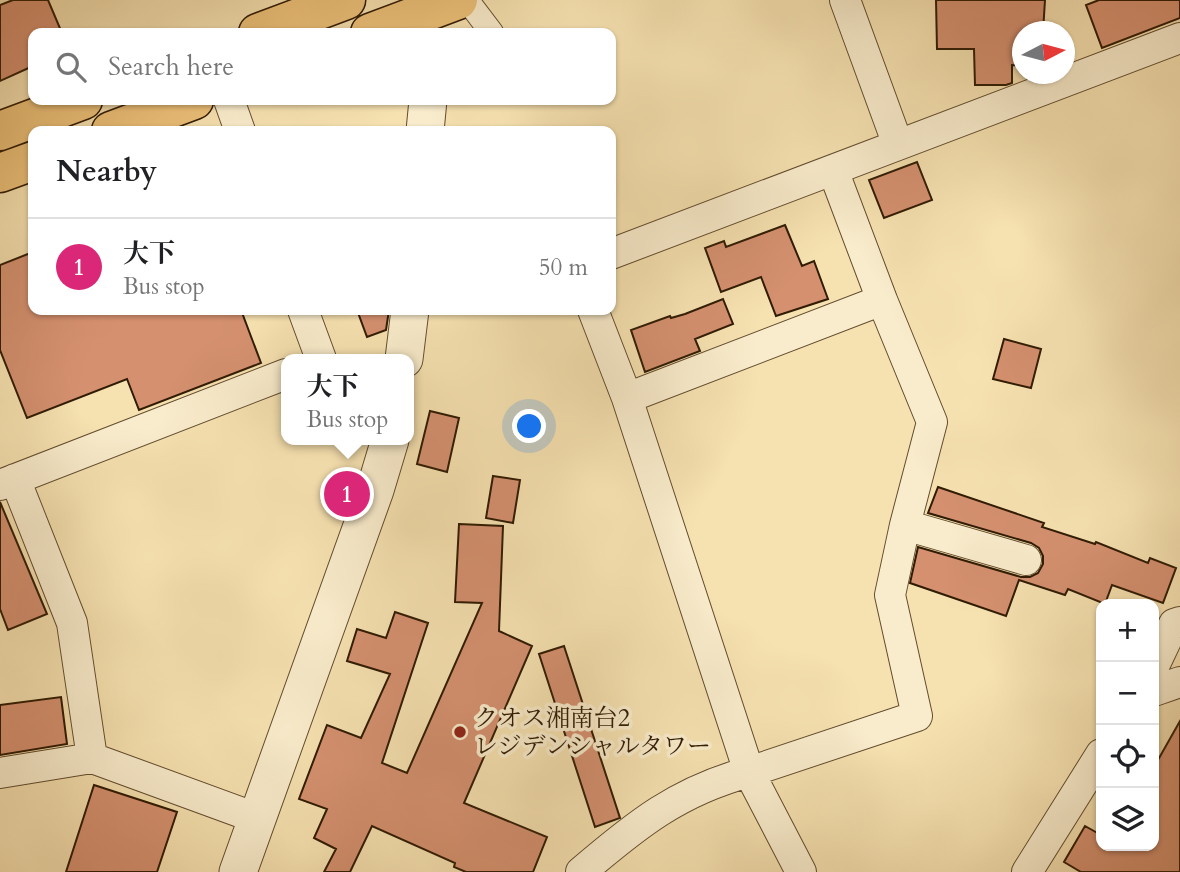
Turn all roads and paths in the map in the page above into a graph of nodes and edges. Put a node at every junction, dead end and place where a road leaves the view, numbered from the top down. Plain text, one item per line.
1 (346, 0) edge
2 (845, 0) edge
3 (446, 8) edge
4 (271, 28) edge
5 (385, 28) edge
6 (483, 28) edge
7 (1180, 38) edge
8 (70, 105) edge
9 (181, 105) edge
10 (231, 105) edge
11 (428, 105) edge
12 (124, 126) edge
13 (238, 126) edge
14 (425, 126) edge
15 (0, 131) edge
16 (898, 145) junction
17 (28, 163) edge
18 (833, 170) junction
19 (0, 173) edge
20 (616, 252) edge
21 (882, 300) junction
22 (305, 315) edge
23 (409, 315) edge
24 (595, 315) edge
25 (319, 354) edge
26 (405, 354) edge
27 (281, 376) edge
28 (627, 398) junction
29 (388, 445) edge
30 (8, 482) edge
31 (905, 524) junction
32 (1026, 560) dead end
33 (1180, 682) edge
34 (1159, 689) edge
35 (92, 758) junction
36 (1096, 762) edge
37 (750, 772) junction
38 (0, 773) edge
39 (256, 818) junction
40 (238, 872) edge
41 (581, 872) edge
42 (801, 872) edge
43 (1027, 872) edge

1 - 4 main road
2 - 16 street
3 - 5 main road
3 - 6 street
7 - 16 street
8 - 15 main road
9 - 12 main road
10 - 13 street
11 - 14 street
16 - 18 street
17 - 19 main road
18 - 20 street
18 - 21 street
21 - 28 street
21 - 31 street
22 - 25 street
23 - 26 street
24 - 28 street
27 - 30 street
28 - 37 street
29 - 39 street
30 - 35 street
31 - 32 street
31 - 37 street
33 - 34 street
35 - 38 street
35 - 39 street
36 - 43 street
37 - 41 street
37 - 42 street
39 - 40 street

